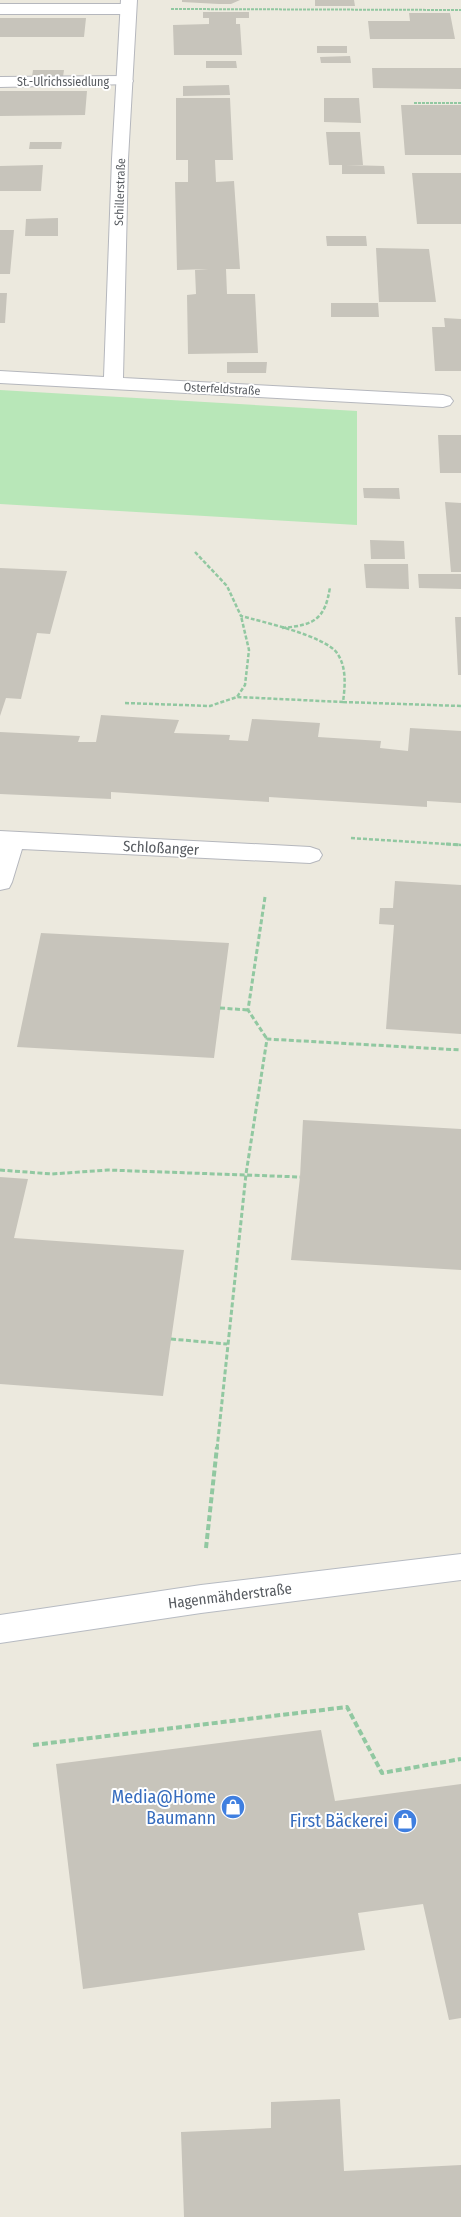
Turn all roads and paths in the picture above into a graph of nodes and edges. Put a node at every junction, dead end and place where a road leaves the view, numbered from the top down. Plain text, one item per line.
1 (128, 5) edge
2 (0, 9) edge
3 (461, 10) edge
4 (0, 82) edge
5 (126, 82) junction
6 (414, 103) dead end
7 (461, 103) edge
8 (0, 378) edge
9 (113, 383) junction
10 (443, 401) dead end
11 (195, 552) dead end
12 (330, 587) dead end
13 (241, 616) junction
14 (279, 628) junction
15 (237, 697) junction
16 (343, 702) junction
17 (125, 703) dead end
18 (461, 706) edge
19 (6, 840) edge
20 (268, 853) junction
21 (310, 855) dead end
22 (0, 882) edge
23 (220, 1008) dead end
24 (248, 1010) junction
25 (267, 1039) junction
26 (461, 1050) edge
27 (0, 1170) edge
28 (246, 1174) junction
29 (300, 1177) dead end
30 (171, 1339) dead end
31 (227, 1344) junction
32 (461, 1567) edge
33 (201, 1599) junction
34 (0, 1629) edge
35 (33, 1745) dead end
36 (461, 1759) edge

1 - 2 street
1 - 3 path
1 - 5 street, Schillerstraße
4 - 5 street, St.-Ulrichssiedlung
5 - 9 street, Schillerstraße
6 - 7 path
8 - 9 street, Osterfeldstraße
9 - 10 street, Osterfeldstraße
11 - 13 path
12 - 14 path
13 - 14 path
13 - 15 path
14 - 16 path
15 - 16 path
15 - 17 path
16 - 18 path
19 - 20 street, Schloßanger
19 - 22 street, Schloßanger
20 - 21 street, Schloßanger
20 - 24 path
23 - 24 path
24 - 25 path
25 - 26 path
25 - 28 path
27 - 28 path
28 - 29 path
28 - 31 path
30 - 31 path
31 - 33 path
32 - 33 street, Hagenmähderstraße
33 - 34 street, Hagenmähderstraße
35 - 36 path

